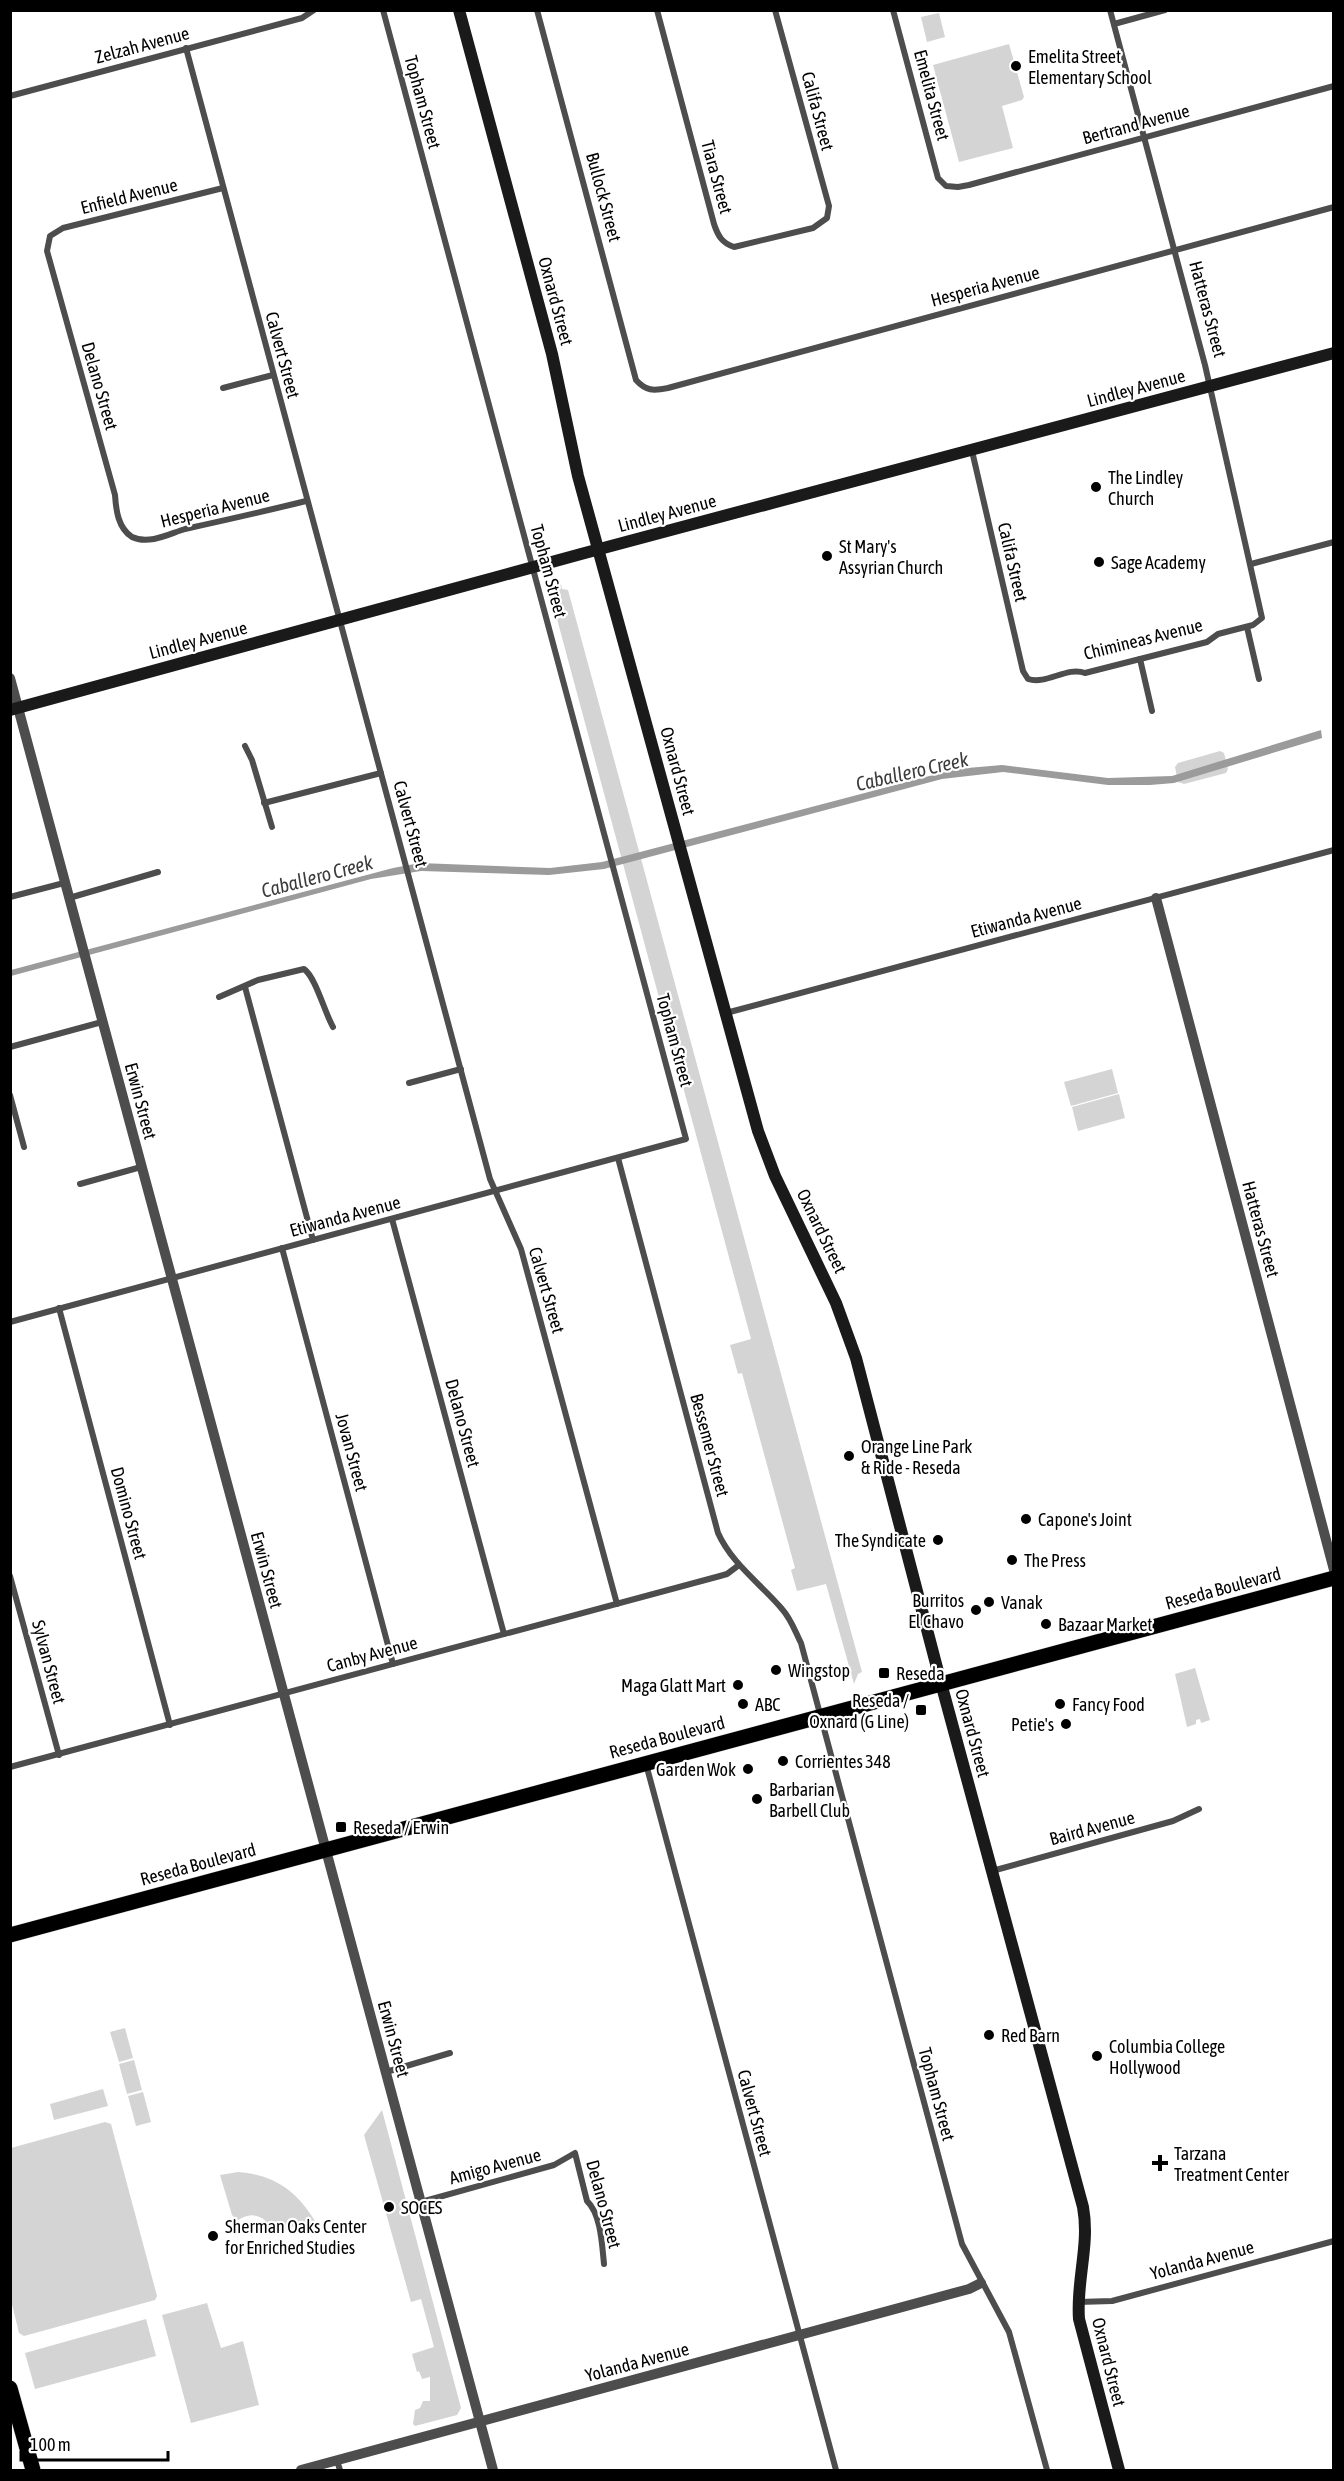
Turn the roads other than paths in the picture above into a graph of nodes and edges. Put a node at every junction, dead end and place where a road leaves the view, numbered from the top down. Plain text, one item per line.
1 (314, 10) edge
2 (382, 10) edge
3 (459, 10) edge
4 (537, 10) edge
5 (657, 10) edge
6 (775, 10) edge
7 (893, 10) edge
8 (1110, 10) edge
9 (1165, 10) edge
10 (1114, 24) junction
11 (186, 48) junction
12 (1334, 86) edge
13 (10, 96) edge
14 (1145, 137) junction
15 (946, 186) joint
16 (223, 188) junction
17 (1334, 207) edge
18 (827, 218) joint
19 (49, 240) joint
20 (1175, 250) junction
21 (1334, 353) edge
22 (273, 375) junction
23 (1211, 386) junction
24 (223, 388) dead end
25 (644, 389) joint
26 (972, 450) junction
27 (306, 501) junction
28 (132, 536) joint
29 (1334, 542) edge
30 (598, 550) junction
31 (1251, 564) junction
32 (533, 568) junction
33 (1262, 618) joint
34 (340, 620) junction
35 (1247, 627) junction
36 (1140, 659) junction
37 (10, 678) edge
38 (1028, 679) joint
39 (1259, 679) dead end
40 (14, 709) edge
41 (1152, 711) dead end
42 (245, 746) dead end
43 (381, 773) junction
44 (264, 803) junction
45 (272, 827) dead end
46 (1334, 850) edge
47 (158, 872) dead end
48 (64, 882) junction
49 (10, 897) edge
50 (69, 898) junction
51 (1156, 898) junction
52 (245, 987) junction
53 (219, 997) dead end
54 (726, 1014) junction
55 (102, 1022) junction
56 (333, 1027) dead end
57 (10, 1047) edge
58 (461, 1069) junction
59 (409, 1083) dead end
60 (10, 1095) edge
61 (686, 1139) joint
62 (24, 1147) dead end
63 (618, 1158) junction
64 (141, 1167) junction
65 (80, 1184) dead end
66 (494, 1191) junction
67 (392, 1219) junction
68 (313, 1240) junction
69 (282, 1248) junction
70 (172, 1279) junction
71 (59, 1308) junction
72 (10, 1322) edge
73 (738, 1564) junction
74 (1334, 1570) edge
75 (10, 1576) edge
76 (1334, 1578) edge
77 (617, 1604) junction
78 (504, 1634) junction
79 (393, 1664) junction
80 (941, 1683) junction
81 (284, 1694) junction
82 (822, 1716) junction
83 (170, 1725) junction
84 (58, 1755) junction
85 (646, 1763) junction
86 (10, 1767) edge
87 (1199, 1809) dead end
88 (326, 1850) junction
89 (992, 1871) junction
90 (10, 1935) edge
91 (450, 2053) dead end
92 (386, 2072) junction
93 (575, 2153) joint
94 (421, 2202) junction
95 (1334, 2241) edge
96 (604, 2264) dead end
97 (981, 2283) junction
98 (1078, 2301) junction
99 (799, 2335) junction
100 (10, 2388) edge
101 (480, 2423) junction
102 (338, 2466) edge
103 (33, 2470) edge
104 (301, 2470) edge
105 (493, 2470) edge
106 (837, 2470) edge
107 (1047, 2470) edge
108 (1119, 2470) edge

1 - 11 street, Zelzah Avenue
2 - 32 street, Topham Street
3 - 30 main road, Oxnard Street
4 - 25 street, Bullock Street
5 - 18 street, Tiara Street
6 - 18 street, Califa Street
7 - 15 street, Emelita Street
8 - 10 street, Hatteras Street
9 - 10 street
10 - 14 street, Hatteras Street
11 - 13 street, Zelzah Avenue
11 - 16 street, Calvert Street
12 - 14 street, Bertrand Avenue
14 - 15 street, Bertrand Avenue
14 - 20 street, Hatteras Street
16 - 19 street, Enfield Avenue
16 - 22 street, Calvert Street
17 - 20 street, Hesperia Avenue
19 - 28 street, Delano Street
20 - 23 street, Hatteras Street
20 - 25 street, Hesperia Avenue
21 - 23 main road, Lindley Avenue
22 - 24 street
22 - 27 street, Calvert Street
23 - 26 main road, Lindley Avenue
23 - 31 street, Hatteras Street
26 - 30 main road, Lindley Avenue
26 - 38 street, Califa Street
27 - 28 street, Hesperia Avenue
27 - 34 street, Calvert Street
29 - 31 street
30 - 32 main road, Lindley Avenue
30 - 54 main road, Oxnard Street
31 - 33 street, Hatteras Street
32 - 34 main road, Lindley Avenue
32 - 61 street, Topham Street
33 - 35 street, Chimineas Avenue
34 - 40 main road, Lindley Avenue
34 - 43 street, Calvert Street
35 - 36 street, Chimineas Avenue
35 - 39 street
36 - 38 street, Chimineas Avenue
36 - 41 street
37 - 40 street, Erwin Street
40 - 48 street, Erwin Street
42 - 44 street
43 - 44 street
43 - 58 street, Calvert Street
44 - 45 street
46 - 51 street, Etiwanda Avenue
47 - 50 street
48 - 49 street
48 - 50 street, Erwin Street
50 - 55 street, Erwin Street
51 - 54 street, Etiwanda Avenue
51 - 74 street, Hatteras Street
52 - 53 street
52 - 56 street
52 - 68 street
54 - 80 main road, Oxnard Street
55 - 57 street
55 - 64 street, Erwin Street
58 - 59 street
58 - 66 street, Calvert Street
60 - 62 street
61 - 63 street, Etiwanda Avenue
63 - 66 street, Etiwanda Avenue
63 - 73 street, Bessemer Street
64 - 65 street
64 - 70 street, Erwin Street
66 - 67 street, Etiwanda Avenue
66 - 77 street, Calvert Street
67 - 68 street, Etiwanda Avenue
67 - 78 street, Delano Street
68 - 69 street, Etiwanda Avenue
69 - 70 street, Etiwanda Avenue
69 - 79 street, Jovan Street
70 - 71 street, Etiwanda Avenue
70 - 81 street, Erwin Street
71 - 72 street, Etiwanda Avenue
71 - 83 street, Domino Street
73 - 77 street, Canby Avenue
73 - 82 street, Bessemer Street
75 - 84 street, Sylvan Street
76 - 80 main road, Reseda Boulevard
77 - 78 street, Canby Avenue
78 - 79 street, Canby Avenue
79 - 81 street, Canby Avenue
80 - 82 main road, Reseda Boulevard
80 - 89 main road, Oxnard Street
81 - 83 street, Canby Avenue
81 - 88 street, Erwin Street
82 - 85 main road, Reseda Boulevard
82 - 97 street, Topham Street
83 - 84 street, Canby Avenue
84 - 86 street, Canby Avenue
85 - 88 main road, Reseda Boulevard
85 - 99 street, Calvert Street
87 - 89 street, Baird Avenue
88 - 90 main road, Reseda Boulevard
88 - 92 street, Erwin Street
89 - 98 main road, Oxnard Street
91 - 92 street
92 - 94 street, Erwin Street
93 - 94 street, Amigo Avenue
93 - 96 street, Delano Street
94 - 101 street, Erwin Street
95 - 98 street, Yolanda Avenue
97 - 99 street, Yolanda Avenue
97 - 107 street, Topham Street
98 - 108 main road, Oxnard Street
99 - 101 street, Yolanda Avenue
99 - 106 street, Calvert Street
100 - 103 main road
101 - 102 street, Yolanda Avenue
101 - 105 street, Erwin Street
102 - 104 street, Yolanda Avenue

